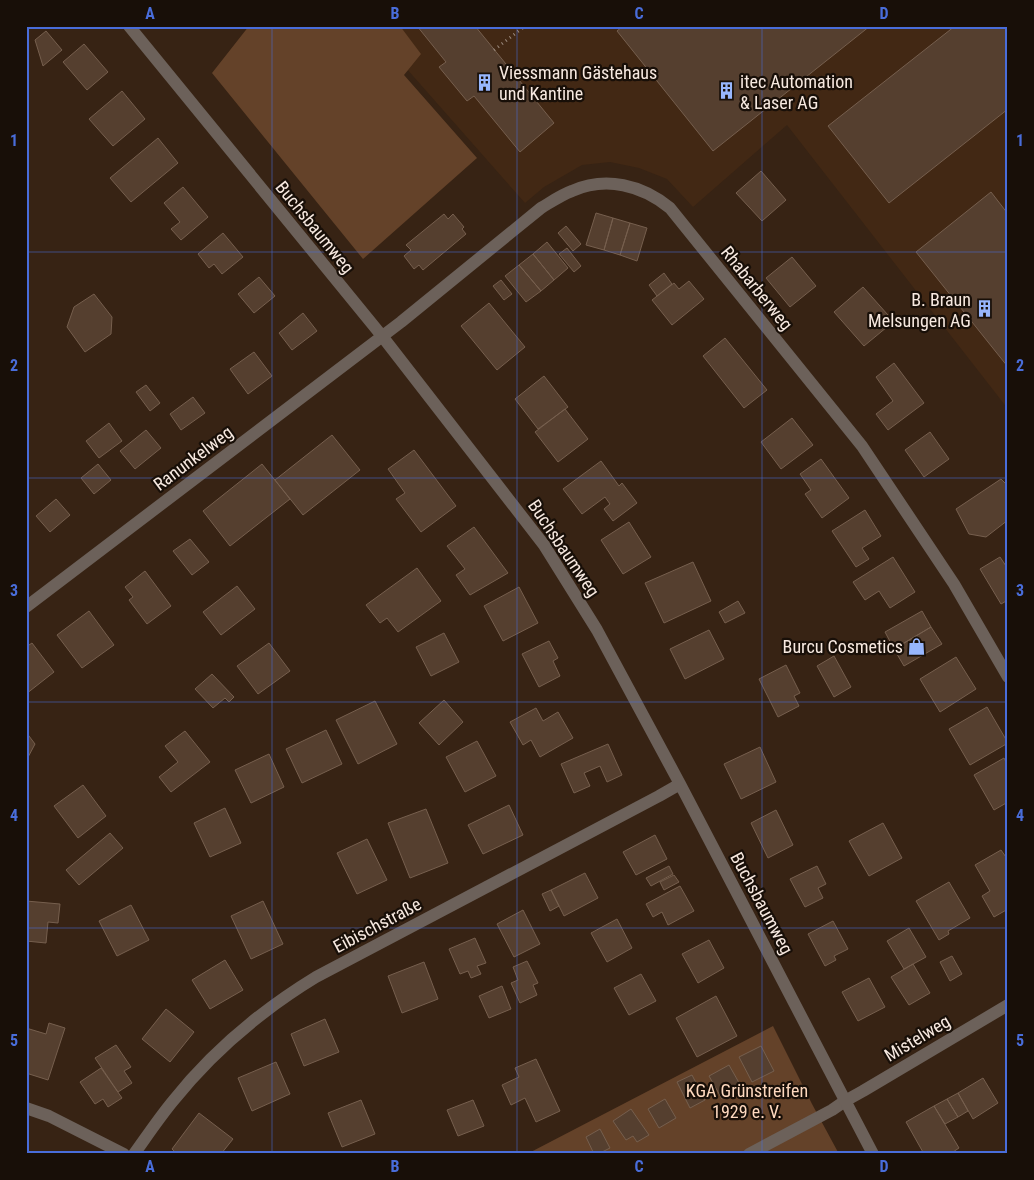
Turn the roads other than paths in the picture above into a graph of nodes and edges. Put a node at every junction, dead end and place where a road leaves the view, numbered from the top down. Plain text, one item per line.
1 (129, 26) edge
2 (382, 336) junction
3 (26, 607) edge
4 (1008, 677) edge
5 (680, 784) junction
6 (1008, 1005) edge
7 (845, 1101) junction
8 (26, 1108) edge
9 (124, 1154) edge
10 (134, 1154) edge
11 (749, 1154) edge
12 (873, 1154) edge

1 - 2 street, Buchsbaumweg
2 - 3 street, Ranunkelweg
2 - 4 street, Rhabarberweg
2 - 5 street, Buchsbaumweg
5 - 7 street, Buchsbaumweg
5 - 10 street, Eibischstraße
6 - 7 street, Mistelweg
7 - 11 street, Mistelweg
7 - 12 street, Buchsbaumweg
8 - 9 street

